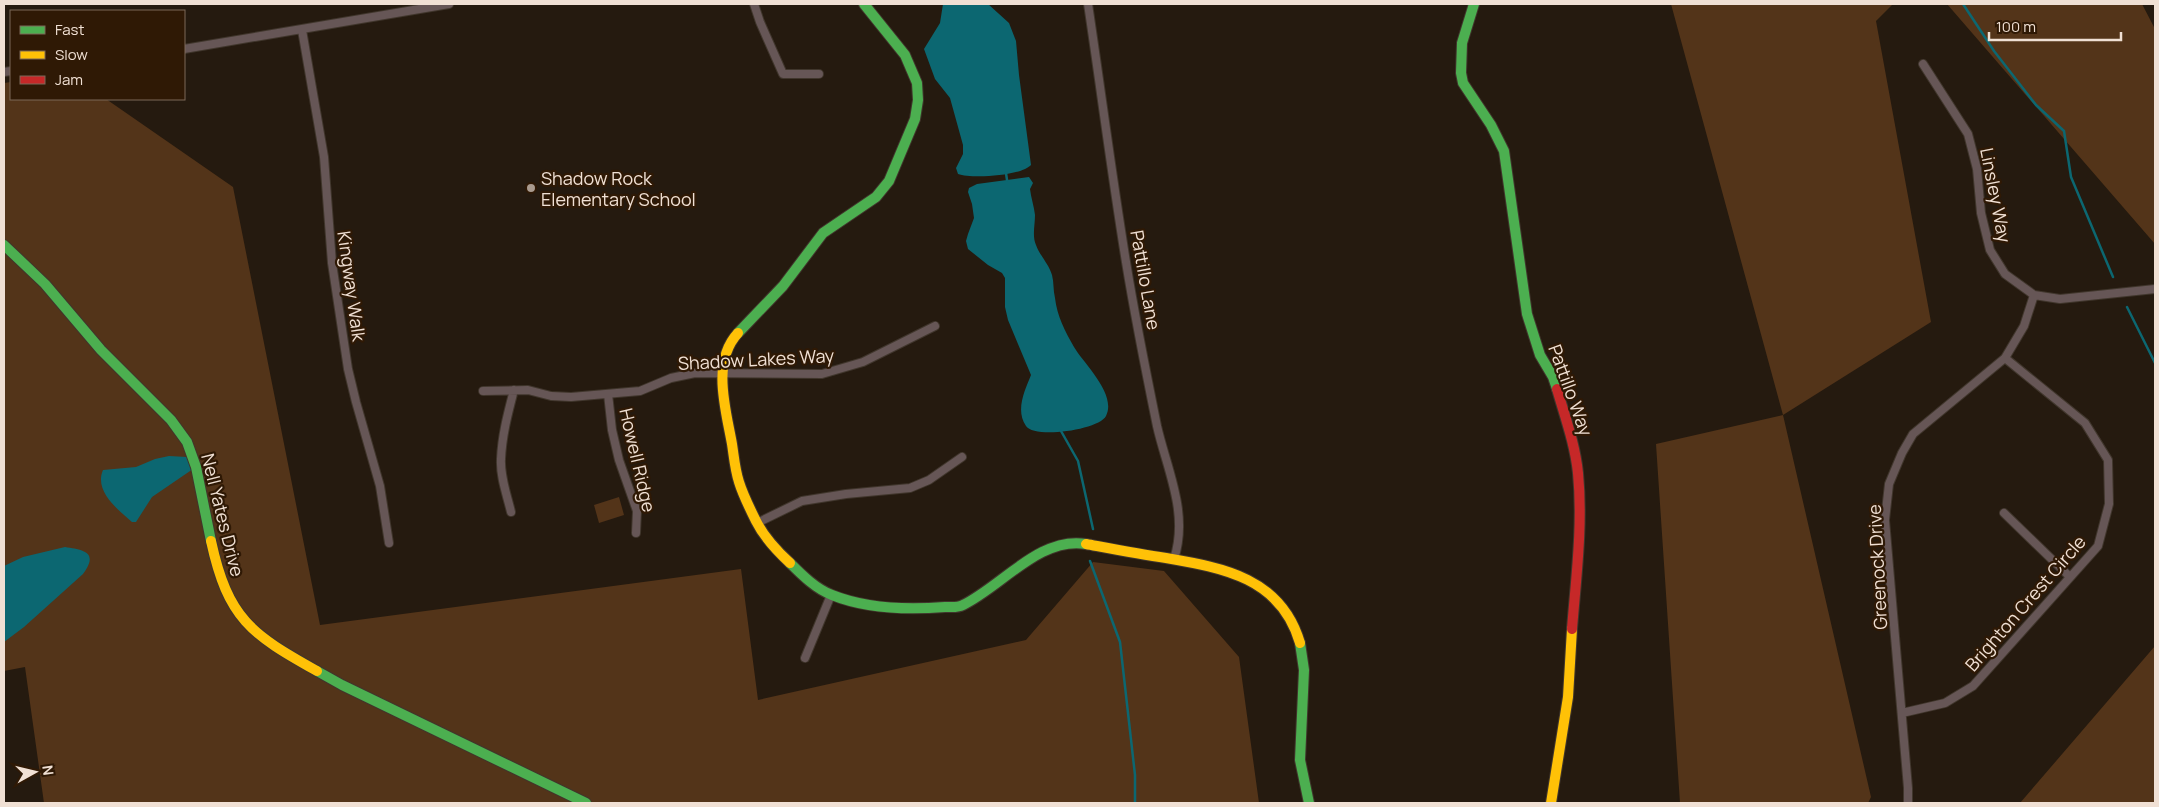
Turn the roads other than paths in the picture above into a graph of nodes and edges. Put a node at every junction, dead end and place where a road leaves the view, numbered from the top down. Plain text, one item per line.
1 (449, 4) edge
2 (754, 4) edge
3 (864, 4) edge
4 (1088, 4) edge
5 (1474, 4) edge
6 (302, 30) junction
7 (185, 49) edge
8 (1923, 64) dead end
9 (819, 74) dead end
10 (4, 245) edge
11 (2155, 289) edge
12 (2034, 295) junction
13 (936, 326) dead end
14 (2005, 358) junction
15 (723, 373) junction
16 (514, 390) junction
17 (483, 391) dead end
18 (608, 394) junction
19 (962, 457) dead end
20 (511, 512) dead end
21 (2004, 513) dead end
22 (757, 523) junction
23 (636, 533) dead end
24 (389, 543) dead end
25 (1174, 559) junction
26 (2070, 577) junction
27 (831, 595) junction
28 (805, 658) dead end
29 (1902, 713) junction
30 (586, 803) edge
31 (1309, 803) edge
32 (1551, 803) edge
33 (1908, 803) edge

1 - 6 street
2 - 9 street
3 - 15 street
4 - 25 street, Pattillo Lane
5 - 32 street, Pattillo Way
6 - 7 street
6 - 24 street, Kingway Walk
8 - 12 street, Linsley Way
10 - 30 street, Nell Yates Drive
11 - 12 street, Linsley Way
12 - 14 street, Greenock Drive
13 - 15 street, Shadow Lakes Way
14 - 26 street, Brighton Crest Circle
14 - 29 street, Greenock Drive
15 - 18 street, Shadow Lakes Way
15 - 22 street
16 - 17 street, Shadow Lakes Way
16 - 18 street, Shadow Lakes Way
16 - 20 street
18 - 23 street, Howell Ridge
19 - 22 street
21 - 26 street
22 - 27 street
25 - 27 street
25 - 31 street
26 - 29 street, Brighton Crest Circle
27 - 28 street
29 - 33 street, Greenock Drive

